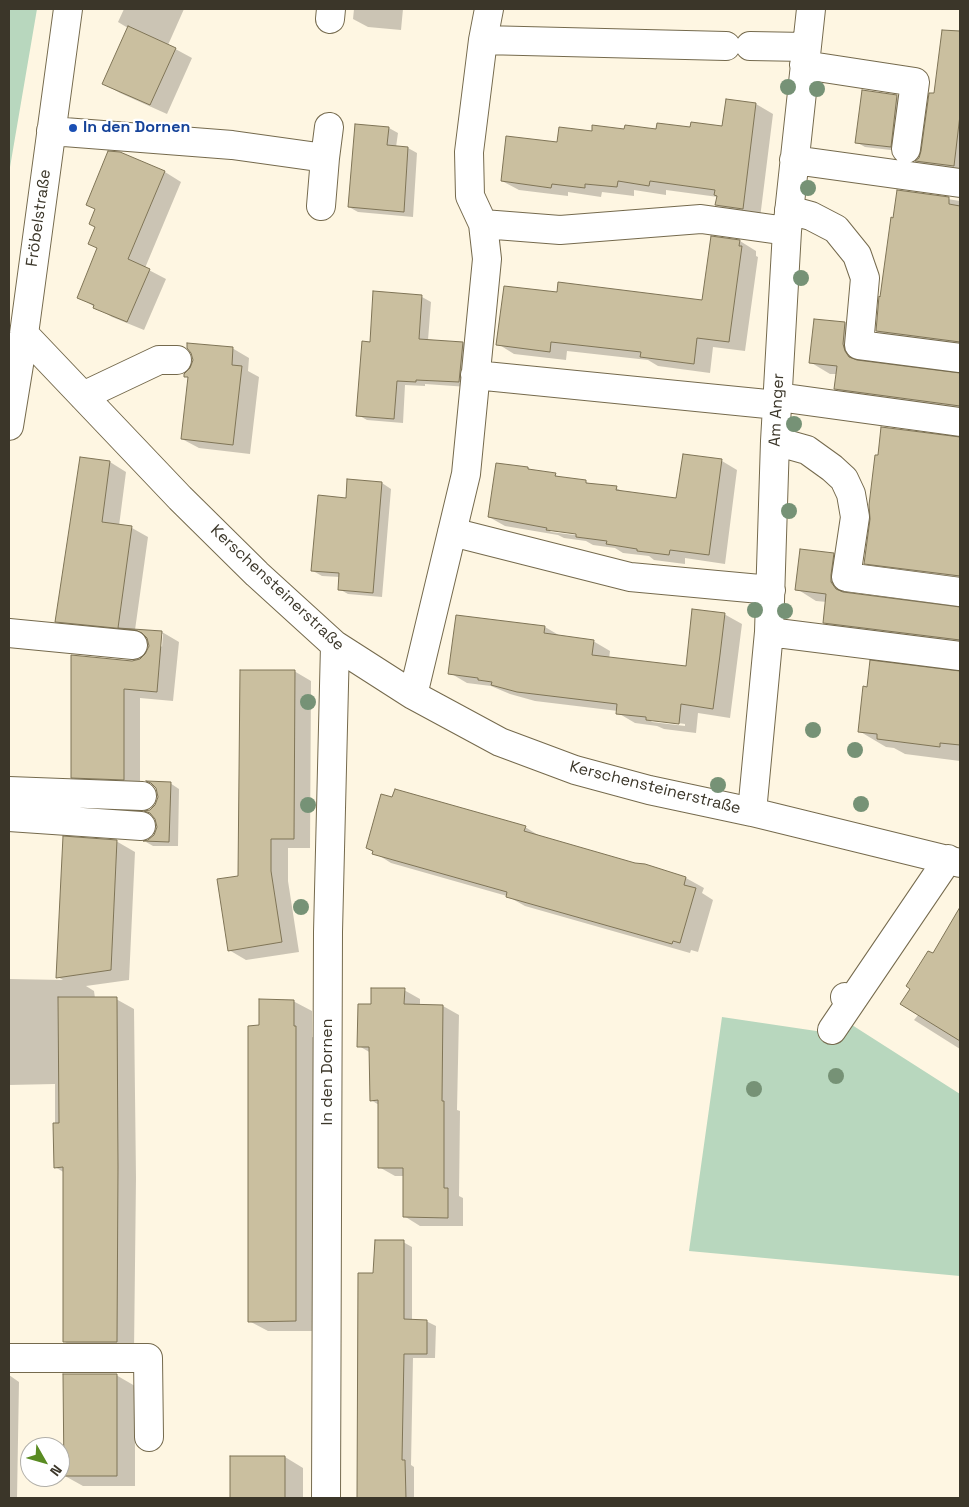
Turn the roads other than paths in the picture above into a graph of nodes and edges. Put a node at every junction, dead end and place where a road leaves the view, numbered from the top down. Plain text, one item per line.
1 (68, 9) edge
2 (489, 9) edge
3 (811, 9) edge
4 (484, 40) junction
5 (805, 56) junction
6 (329, 126) dead end
7 (51, 131) junction
8 (906, 149) dead end
9 (325, 158) junction
10 (794, 160) junction
11 (960, 183) edge
12 (321, 206) dead end
13 (788, 221) junction
14 (483, 224) junction
15 (24, 334) junction
16 (960, 358) edge
17 (177, 360) dead end
18 (474, 375) junction
19 (83, 396) junction
20 (777, 401) junction
21 (960, 422) edge
22 (9, 426) edge
23 (775, 441) junction
24 (452, 532) junction
25 (770, 590) junction
26 (960, 592) edge
27 (769, 632) junction
28 (9, 633) edge
29 (133, 645) dead end
30 (335, 645) junction
31 (960, 656) edge
32 (413, 695) junction
33 (9, 791) edge
34 (142, 796) dead end
35 (752, 812) junction
36 (9, 817) edge
37 (141, 826) dead end
38 (954, 861) edge
39 (832, 1030) dead end
40 (9, 1358) edge
41 (149, 1437) dead end
42 (326, 1498) edge

1 - 7 street, Fröbelstraße
2 - 4 street
3 - 5 street, Am Anger
4 - 5 street
4 - 14 street
5 - 8 street
5 - 10 street, Am Anger
6 - 9 street
7 - 9 street
7 - 15 street, Fröbelstraße
9 - 12 street
10 - 11 street
10 - 13 street, Am Anger
13 - 14 street
13 - 16 street
13 - 20 street, Am Anger
14 - 18 street
15 - 19 street, Kerschensteinerstraße
15 - 22 street, Fröbelstraße
17 - 19 street
18 - 20 street
18 - 24 street
19 - 30 street, Kerschensteinerstraße
20 - 21 street
20 - 23 street, Am Anger
23 - 25 street, Am Anger
23 - 26 street
24 - 25 street
24 - 32 street
25 - 27 street, Am Anger
27 - 31 street
27 - 35 street, Am Anger
28 - 29 street
30 - 32 street, Kerschensteinerstraße
30 - 42 street, In den Dornen
32 - 35 street, Kerschensteinerstraße
33 - 34 street
35 - 38 street, Kerschensteinerstraße
36 - 37 street
38 - 39 street
40 - 41 street

